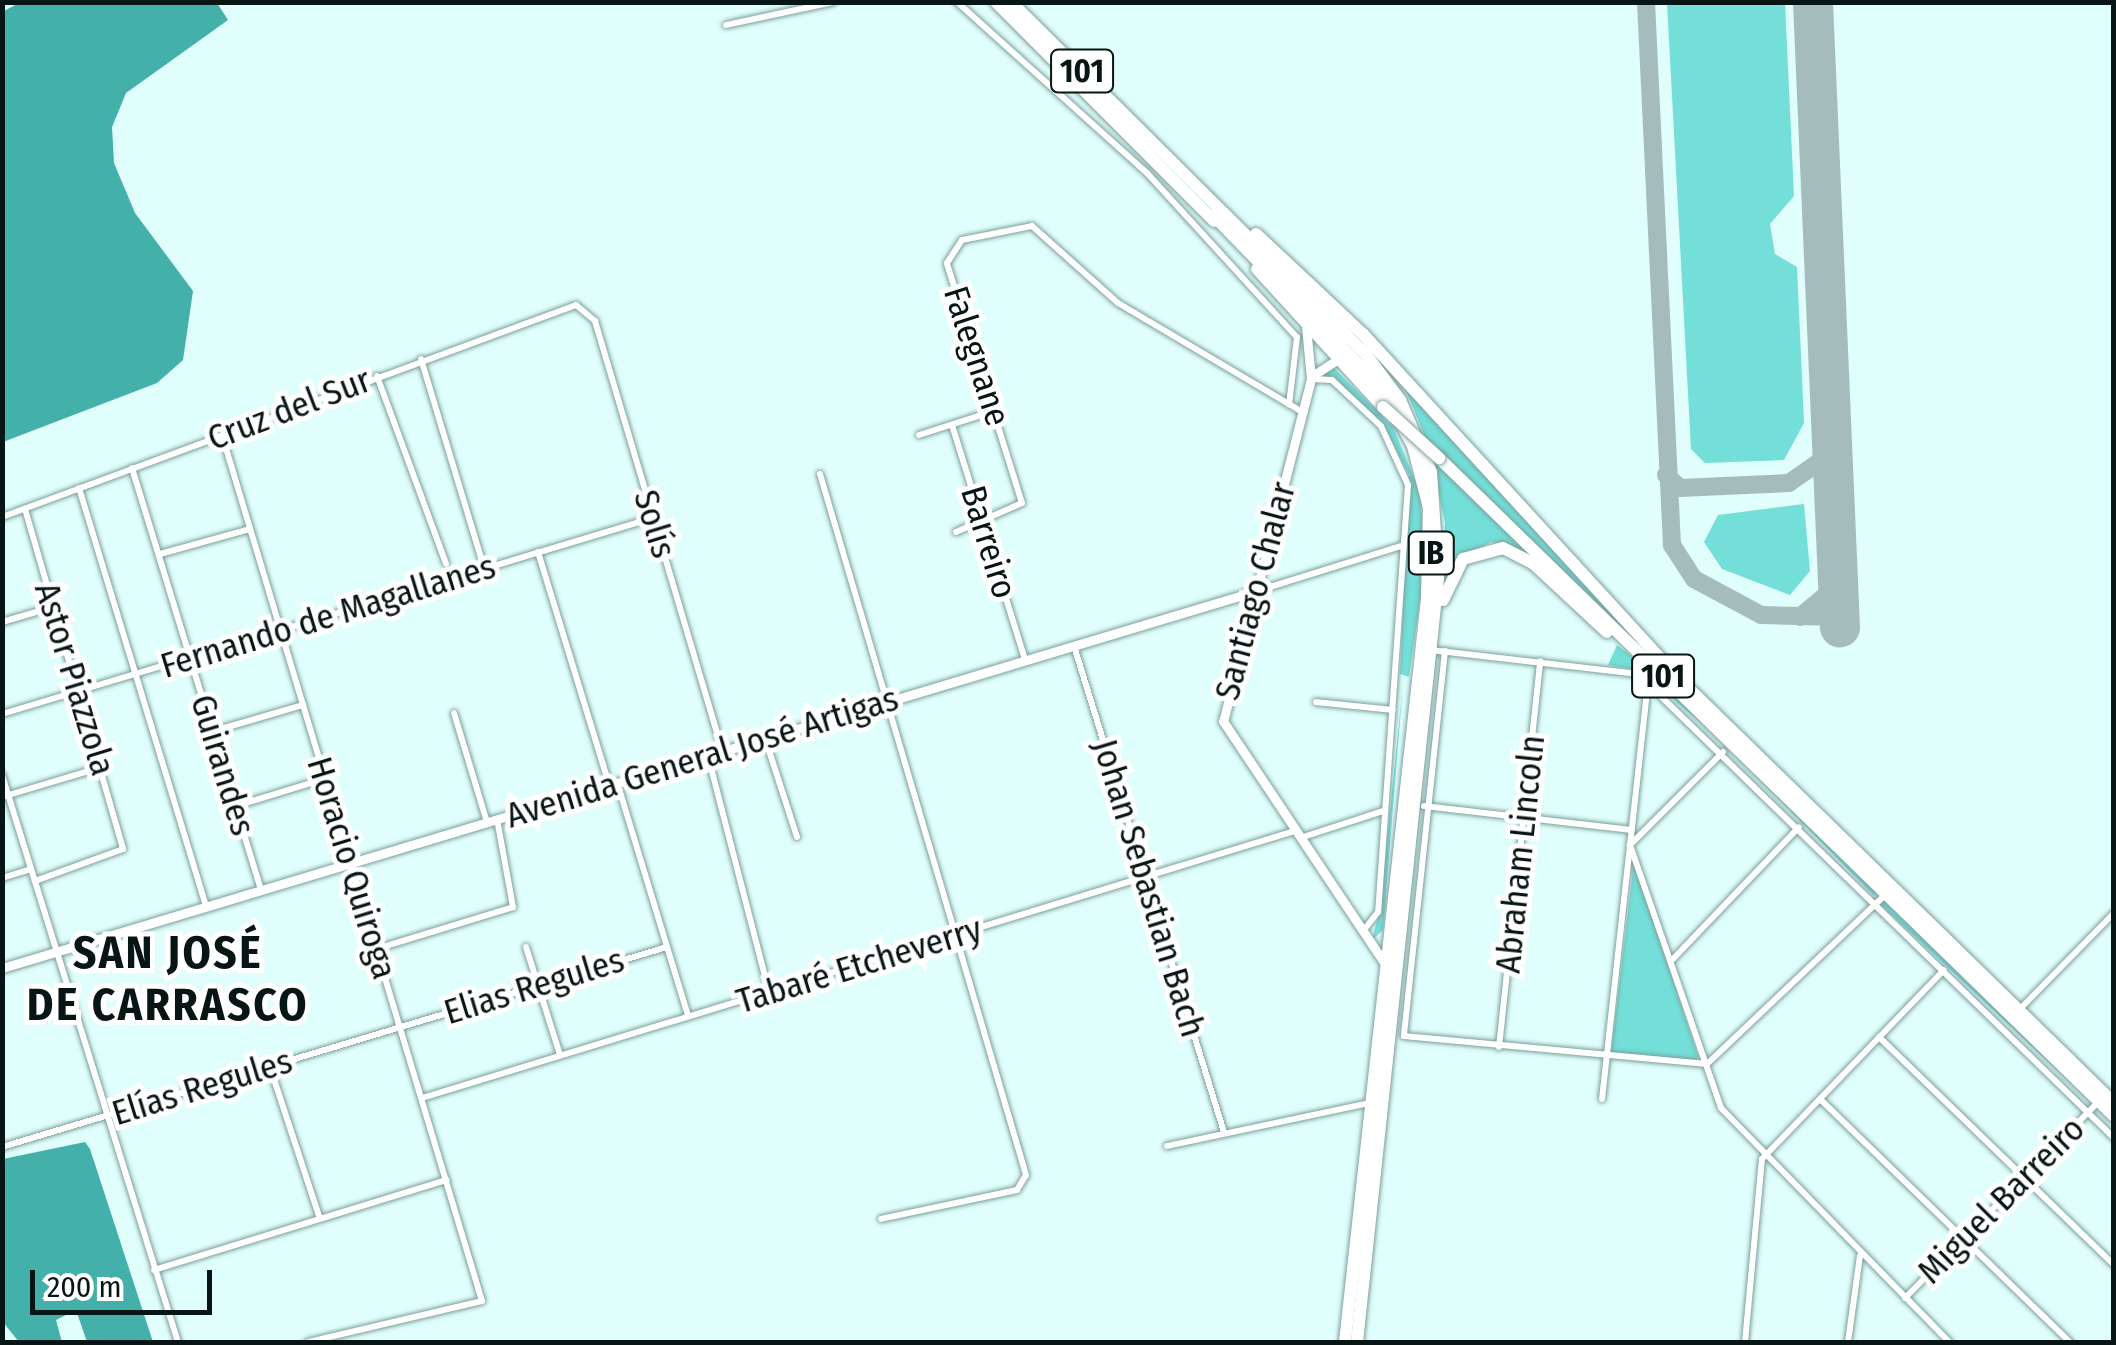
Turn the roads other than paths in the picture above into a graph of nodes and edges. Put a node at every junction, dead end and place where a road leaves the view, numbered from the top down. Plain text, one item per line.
1 (957, 2) edge
2 (996, 2) edge
3 (1011, 2) edge
4 (829, 3) edge
5 (726, 25) dead end
6 (1207, 196) junction
7 (1212, 215) junction
8 (576, 306) joint
9 (1305, 323) junction
10 (421, 360) junction
11 (1337, 360) junction
12 (377, 376) junction
13 (1310, 379) junction
14 (1289, 405) junction
15 (994, 411) junction
16 (1302, 412) junction
17 (952, 425) junction
18 (222, 435) junction
19 (920, 435) dead end
20 (132, 468) junction
21 (820, 474) dead end
22 (79, 488) junction
23 (24, 509) junction
24 (2, 517) edge
25 (653, 518) junction
26 (983, 524) junction
27 (250, 529) junction
28 (956, 532) dead end
29 (1401, 546) junction
30 (538, 552) junction
31 (160, 554) junction
32 (446, 564) dead end
33 (484, 568) junction
34 (1253, 592) junction
35 (53, 607) junction
36 (2, 622) edge
37 (281, 631) junction
38 (1074, 645) junction
39 (1430, 648) junction
40 (1445, 651) junction
41 (190, 657) junction
42 (1025, 660) junction
43 (1540, 661) junction
44 (136, 674) junction
45 (1396, 679) junction
46 (1417, 682) junction
47 (1648, 682) junction
48 (79, 691) junction
49 (888, 700) junction
50 (1316, 702) dead end
51 (303, 705) junction
52 (1393, 710) junction
53 (454, 713) dead end
54 (2, 714) edge
55 (1707, 719) junction
56 (214, 732) junction
57 (765, 738) junction
58 (1728, 748) junction
59 (722, 751) junction
60 (708, 756) junction
61 (102, 767) junction
62 (2, 775) edge
63 (324, 779) junction
64 (613, 783) junction
65 (6, 796) edge
66 (236, 806) junction
67 (1420, 806) junction
68 (1383, 811) junction
69 (1525, 817) junction
70 (492, 820) junction
71 (1799, 827) junction
72 (1632, 830) junction
73 (1297, 834) junction
74 (797, 837) dead end
75 (1630, 844) junction
76 (351, 864) junction
77 (31, 869) junction
78 (2, 878) edge
79 (1144, 878) junction
80 (34, 881) junction
81 (261, 890) junction
82 (1881, 899) junction
83 (206, 907) junction
84 (2114, 913) edge
85 (1390, 930) junction
86 (1362, 932) junction
87 (958, 936) junction
88 (1369, 942) junction
89 (526, 947) dead end
90 (667, 947) junction
91 (376, 949) junction
92 (58, 952) junction
93 (1673, 959) junction
94 (1386, 965) junction
95 (2, 968) edge
96 (1944, 970) junction
97 (1396, 977) junction
98 (537, 984) junction
99 (769, 992) junction
100 (2020, 1010) junction
101 (688, 1016) junction
102 (401, 1026) junction
103 (1879, 1037) junction
104 (1499, 1047) junction
105 (560, 1055) junction
106 (1606, 1058) junction
107 (1707, 1064) junction
108 (270, 1067) junction
109 (422, 1098) junction
110 (1602, 1099) dead end
111 (1820, 1099) junction
112 (2098, 1102) junction
113 (1371, 1103) junction
114 (2114, 1103) edge
115 (2087, 1112) junction
116 (108, 1115) junction
117 (2114, 1116) edge
118 (1224, 1132) junction
119 (2114, 1138) edge
120 (1167, 1146) dead end
121 (2, 1147) edge
122 (1762, 1159) junction
123 (2024, 1175) junction
124 (446, 1180) junction
125 (320, 1219) junction
126 (881, 1219) dead end
127 (1963, 1238) junction
128 (1860, 1256) junction
129 (2114, 1264) edge
130 (154, 1270) junction
131 (1904, 1298) junction
132 (178, 1342) edge
133 (308, 1342) edge
134 (1346, 1342) edge
135 (1357, 1342) edge
136 (1745, 1342) edge
137 (1848, 1342) edge
138 (1948, 1342) edge
139 (2070, 1342) edge

1 - 14 street
2 - 7 highway, 101
3 - 6 highway, 101
4 - 5 street
6 - 39 highway, IB
6 - 100 highway, 101
7 - 9 highway, 101
7 - 46 highway, IB
8 - 10 street, Cruz del Sur
8 - 25 street, Solís
9 - 11 highway, 101
9 - 13 street, Santiago Chalar
10 - 12 street, Cruz del Sur
10 - 33 street
11 - 13 street
11 - 55 highway, 101, bridge
12 - 18 street, Cruz del Sur
12 - 32 street
13 - 16 street, Santiago Chalar
13 - 29 street
14 - 15 street, Falegnane
14 - 16 street, Falegnane
15 - 17 street
15 - 26 street, Falegnane
16 - 34 street, Santiago Chalar
17 - 19 street
17 - 26 street, Barreiro
18 - 20 street, Cruz del Sur
18 - 27 street, Horacio Quiroga
20 - 22 street, Cruz del Sur
20 - 31 street, Guirandes
21 - 49 street
22 - 23 street, Cruz del Sur
22 - 44 street
23 - 24 street, Cruz del Sur
23 - 35 street, Astor Piazzola
25 - 30 street, Fernando de Magallanes
25 - 59 street, Solís
26 - 28 street, Falegnane
26 - 42 street, Barreiro
27 - 31 street
27 - 37 street, Horacio Quiroga
29 - 34 street, Avenida General José Artigas
29 - 45 street
30 - 33 street, Fernando de Magallanes
30 - 64 street
31 - 41 street, Guirandes
33 - 37 street, Fernando de Magallanes
34 - 38 street, Avenida General José Artigas
34 - 73 street, Santiago Chalar
35 - 36 street
35 - 48 street, Astor Piazzola
37 - 41 street, Fernando de Magallanes
37 - 51 street, Horacio Quiroga
38 - 42 street, Avenida General José Artigas
38 - 79 street, Johan Sebastian Bach
39 - 40 street
39 - 55 highway
39 - 67 highway, IB
40 - 43 street
40 - 67 street
41 - 44 street, Fernando de Magallanes
41 - 56 street, Guirandes
42 - 49 street, Avenida General José Artigas
43 - 47 street
43 - 69 street, Abraham Lincoln
44 - 48 street, Fernando de Magallanes
44 - 83 street
45 - 46 street
45 - 52 street
46 - 85 highway, IB
47 - 58 street
47 - 72 street
48 - 54 street, Fernando de Magallanes
48 - 61 street, Astor Piazzola
49 - 57 street, Avenida General José Artigas
49 - 87 street
50 - 52 street
51 - 56 street
51 - 63 street, Horacio Quiroga
52 - 68 street
53 - 70 street
55 - 58 highway, 101
56 - 66 street, Guirandes
57 - 59 street, Avenida General José Artigas
57 - 74 street
58 - 71 street
58 - 75 street
58 - 82 highway, 101
59 - 60 street, Avenida General José Artigas
60 - 64 street, Avenida General José Artigas
60 - 99 street
61 - 65 street
61 - 80 street, Astor Piazzola
62 - 65 street
63 - 66 street
63 - 76 street, Horacio Quiroga
64 - 70 street, Avenida General José Artigas
64 - 90 street
65 - 77 street
66 - 81 street, Guirandes
67 - 69 street
67 - 97 highway, IB
67 - 104 street
68 - 73 street, Tabaré Etcheverry
68 - 86 street
69 - 72 street
69 - 104 street, Abraham Lincoln
70 - 76 street, Avenida General José Artigas
70 - 91 street
71 - 82 street
71 - 93 street
72 - 75 street
73 - 79 street, Tabaré Etcheverry
73 - 86 street, Santiago Chalar
75 - 93 street
75 - 106 street
76 - 81 street, Avenida General José Artigas
76 - 91 street, Horacio Quiroga
77 - 78 street
77 - 80 street
79 - 87 street, Tabaré Etcheverry
79 - 118 street, Johan Sebastian Bach
80 - 92 street
81 - 83 street, Avenida General José Artigas
82 - 96 street
82 - 107 street
82 - 112 highway, 101
83 - 92 street, Avenida General José Artigas
84 - 100 street
85 - 88 street
85 - 94 highway, IB
86 - 88 street, Santiago Chalar
87 - 99 street, Tabaré Etcheverry
87 - 126 street
88 - 94 street, Santiago Chalar
89 - 98 street
90 - 98 street, Elias Regules
90 - 101 street
91 - 102 street, Horacio Quiroga
92 - 95 street, Avenida General José Artigas
92 - 116 street
93 - 107 street
94 - 97 street, Santiago Chalar
94 - 113 highway, IB
96 - 103 street
96 - 115 street
97 - 135 highway, IB
98 - 102 street, Elias Regules
98 - 105 street
99 - 101 street, Tabaré Etcheverry
100 - 114 highway, 101
101 - 105 street, Tabaré Etcheverry
102 - 108 street, Elías Regules
102 - 109 street, Horacio Quiroga
103 - 111 street
103 - 123 street
104 - 106 street
105 - 109 street, Tabaré Etcheverry
106 - 107 street
106 - 110 street
107 - 122 street
108 - 116 street, Elías Regules
108 - 125 street
109 - 124 street, Horacio Quiroga
111 - 122 street
111 - 127 street
112 - 115 street, Miguel Barreiro
112 - 117 highway, 101
113 - 118 street
113 - 134 highway, IB
115 - 119 street
115 - 123 street, Miguel Barreiro
116 - 121 street, Elías Regules
116 - 130 street
118 - 120 street
122 - 128 street
122 - 136 street
123 - 127 street, Miguel Barreiro
123 - 129 street
124 - 125 street
124 - 133 street, Horacio Quiroga
125 - 130 street
127 - 131 street, Miguel Barreiro
127 - 139 street
128 - 131 street
128 - 137 street
130 - 132 street
131 - 138 street

